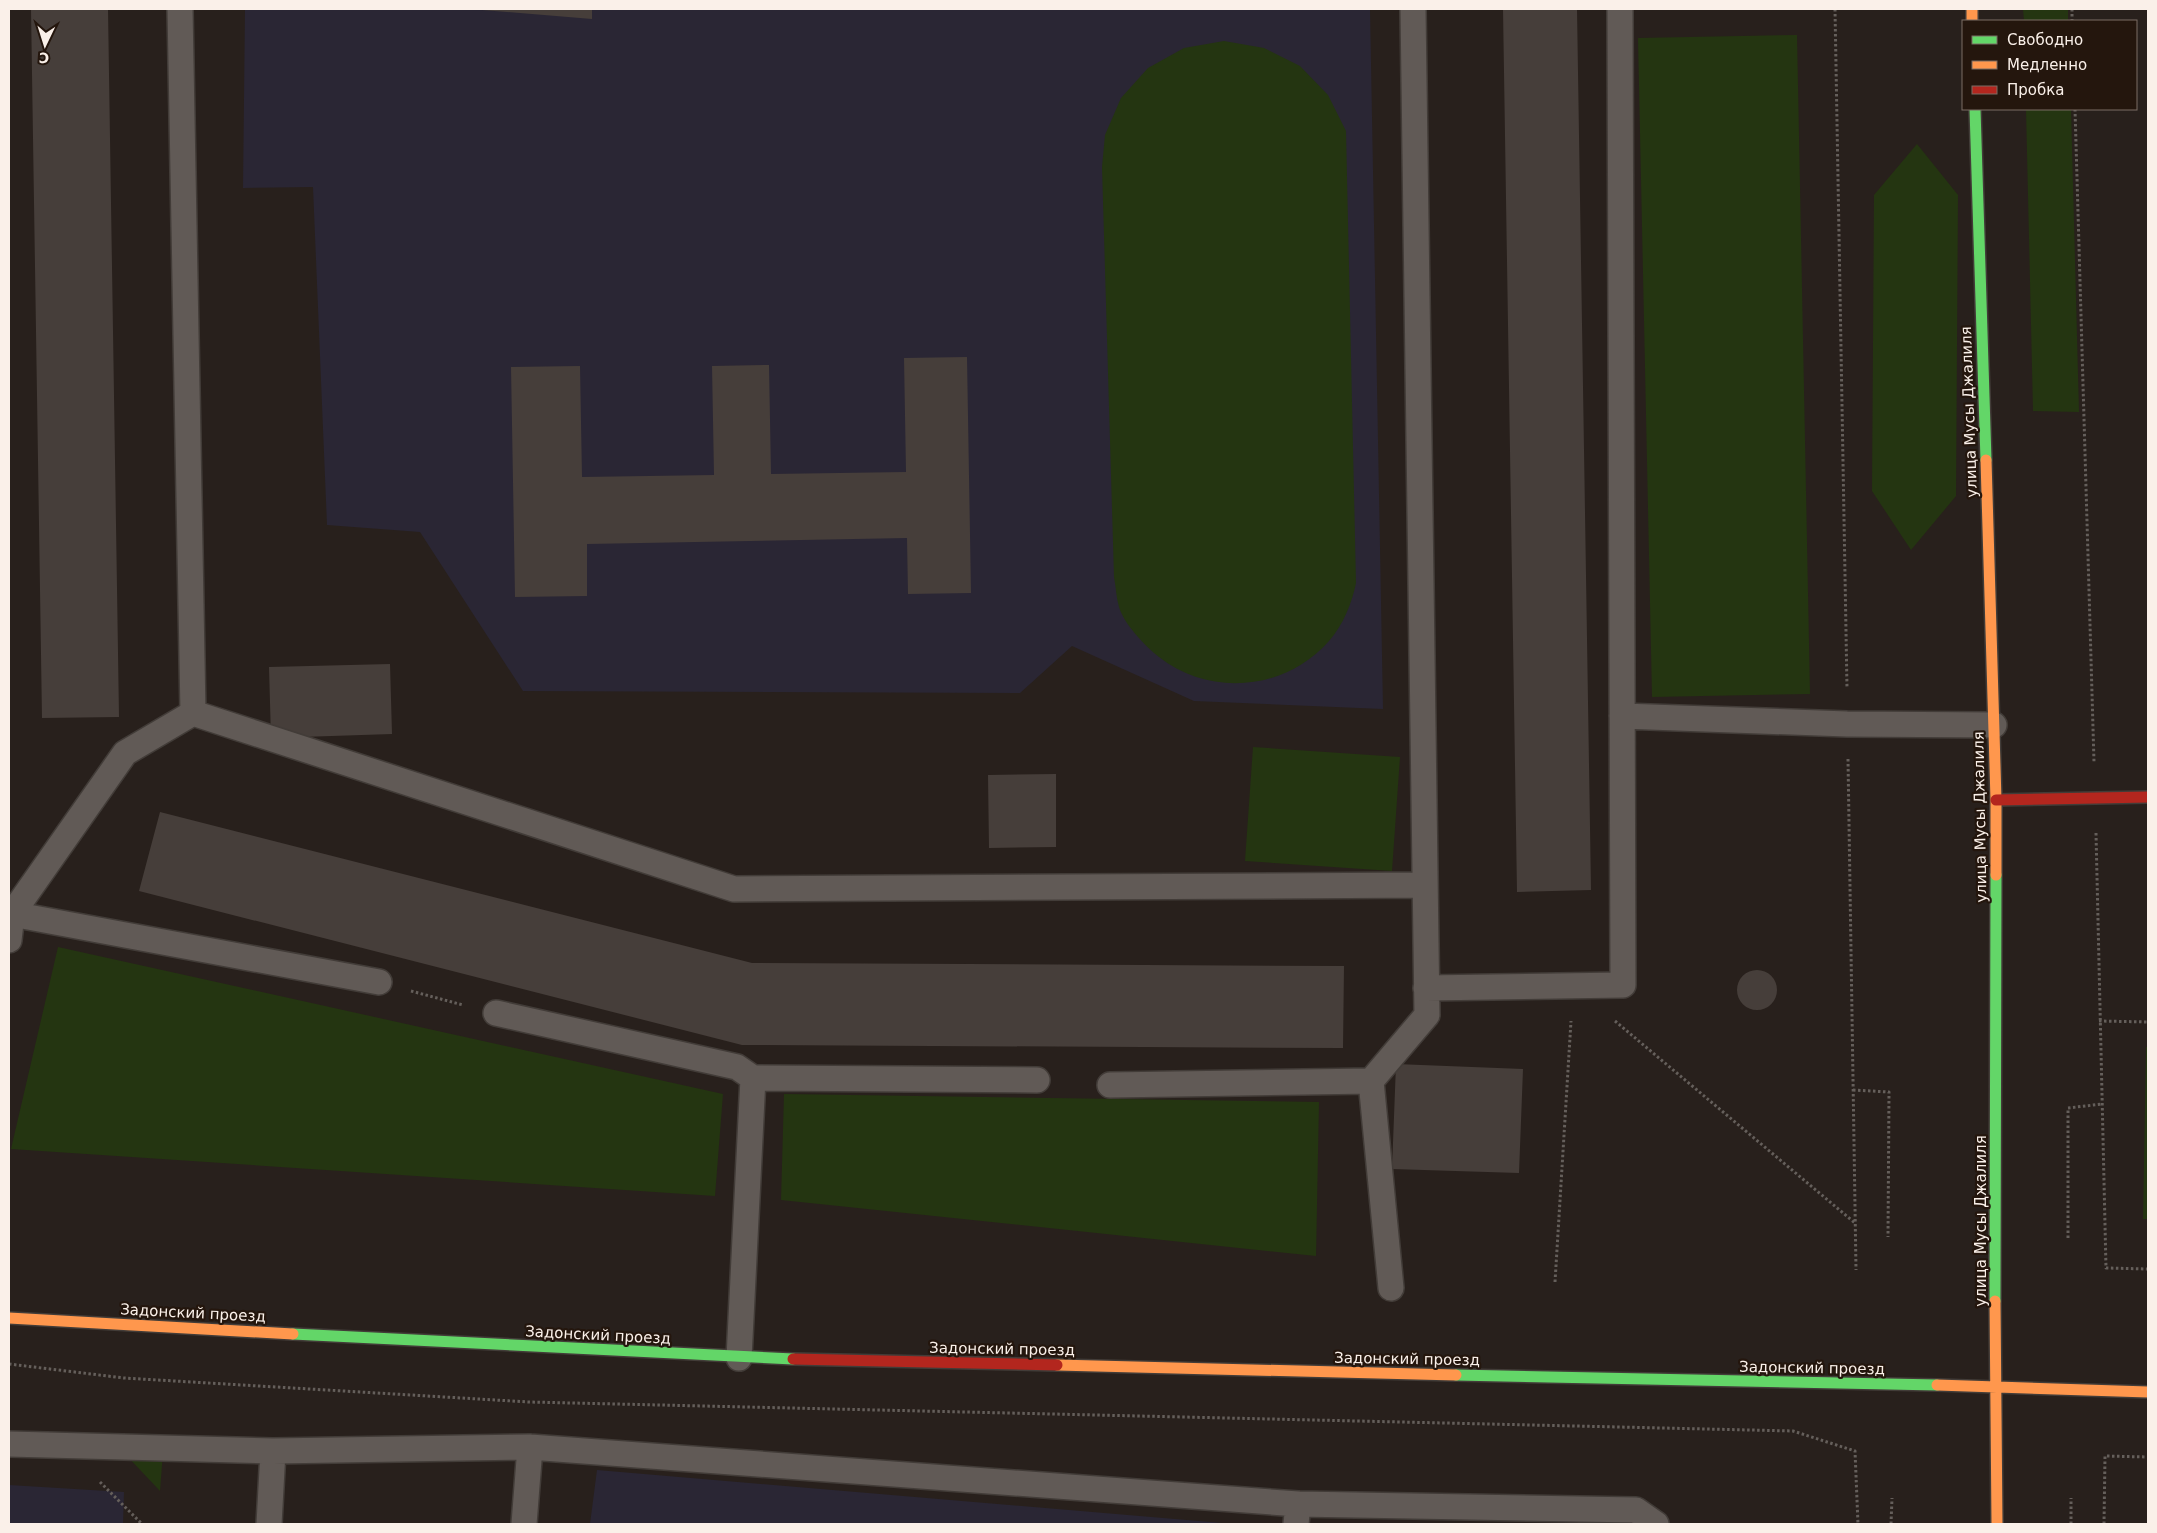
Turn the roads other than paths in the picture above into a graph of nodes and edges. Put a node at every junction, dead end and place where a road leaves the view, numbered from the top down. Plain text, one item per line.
1 (180, 9) edge
2 (1413, 9) edge
3 (1620, 9) edge
4 (1975, 110) edge
5 (193, 713) junction
6 (1622, 716) junction
7 (1994, 725) junction
8 (2148, 797) edge
9 (1996, 800) junction
10 (1425, 885) junction
11 (10, 908) edge
12 (9, 940) edge
13 (379, 982) road end
14 (1426, 988) junction
15 (496, 1013) road end
16 (753, 1078) junction
17 (1037, 1080) dead end
18 (1371, 1081) junction
19 (1110, 1085) dead end
20 (1391, 1288) dead end
21 (9, 1318) edge
22 (738, 1358) junction
23 (1995, 1386) junction
24 (2148, 1392) edge
25 (9, 1444) edge
26 (530, 1447) junction
27 (273, 1451) junction
28 (1297, 1514) edge
29 (1554, 1517) edge
30 (269, 1524) edge
31 (524, 1524) edge
32 (1656, 1524) edge
33 (1997, 1524) edge

1 - 5 lane
2 - 10 lane
3 - 6 lane
4 - 7 street, улица Мусы Джалиля
5 - 10 lane
5 - 11 lane
6 - 7 lane
6 - 14 lane
7 - 9 street, улица Мусы Джалиля
8 - 9 street
9 - 23 street, улица Мусы Джалиля
10 - 14 lane
11 - 12 lane
11 - 13 lane
14 - 18 lane
15 - 16 lane
16 - 17 lane
16 - 22 lane
18 - 19 lane
18 - 20 lane
21 - 22 street, Задонский проезд
22 - 23 street, Задонский проезд
23 - 24 street, Задонский проезд
23 - 33 street, улица Мусы Джалиля
25 - 27 lane
26 - 27 lane
26 - 28 lane
26 - 31 lane
27 - 30 lane
28 - 29 lane
29 - 32 lane

